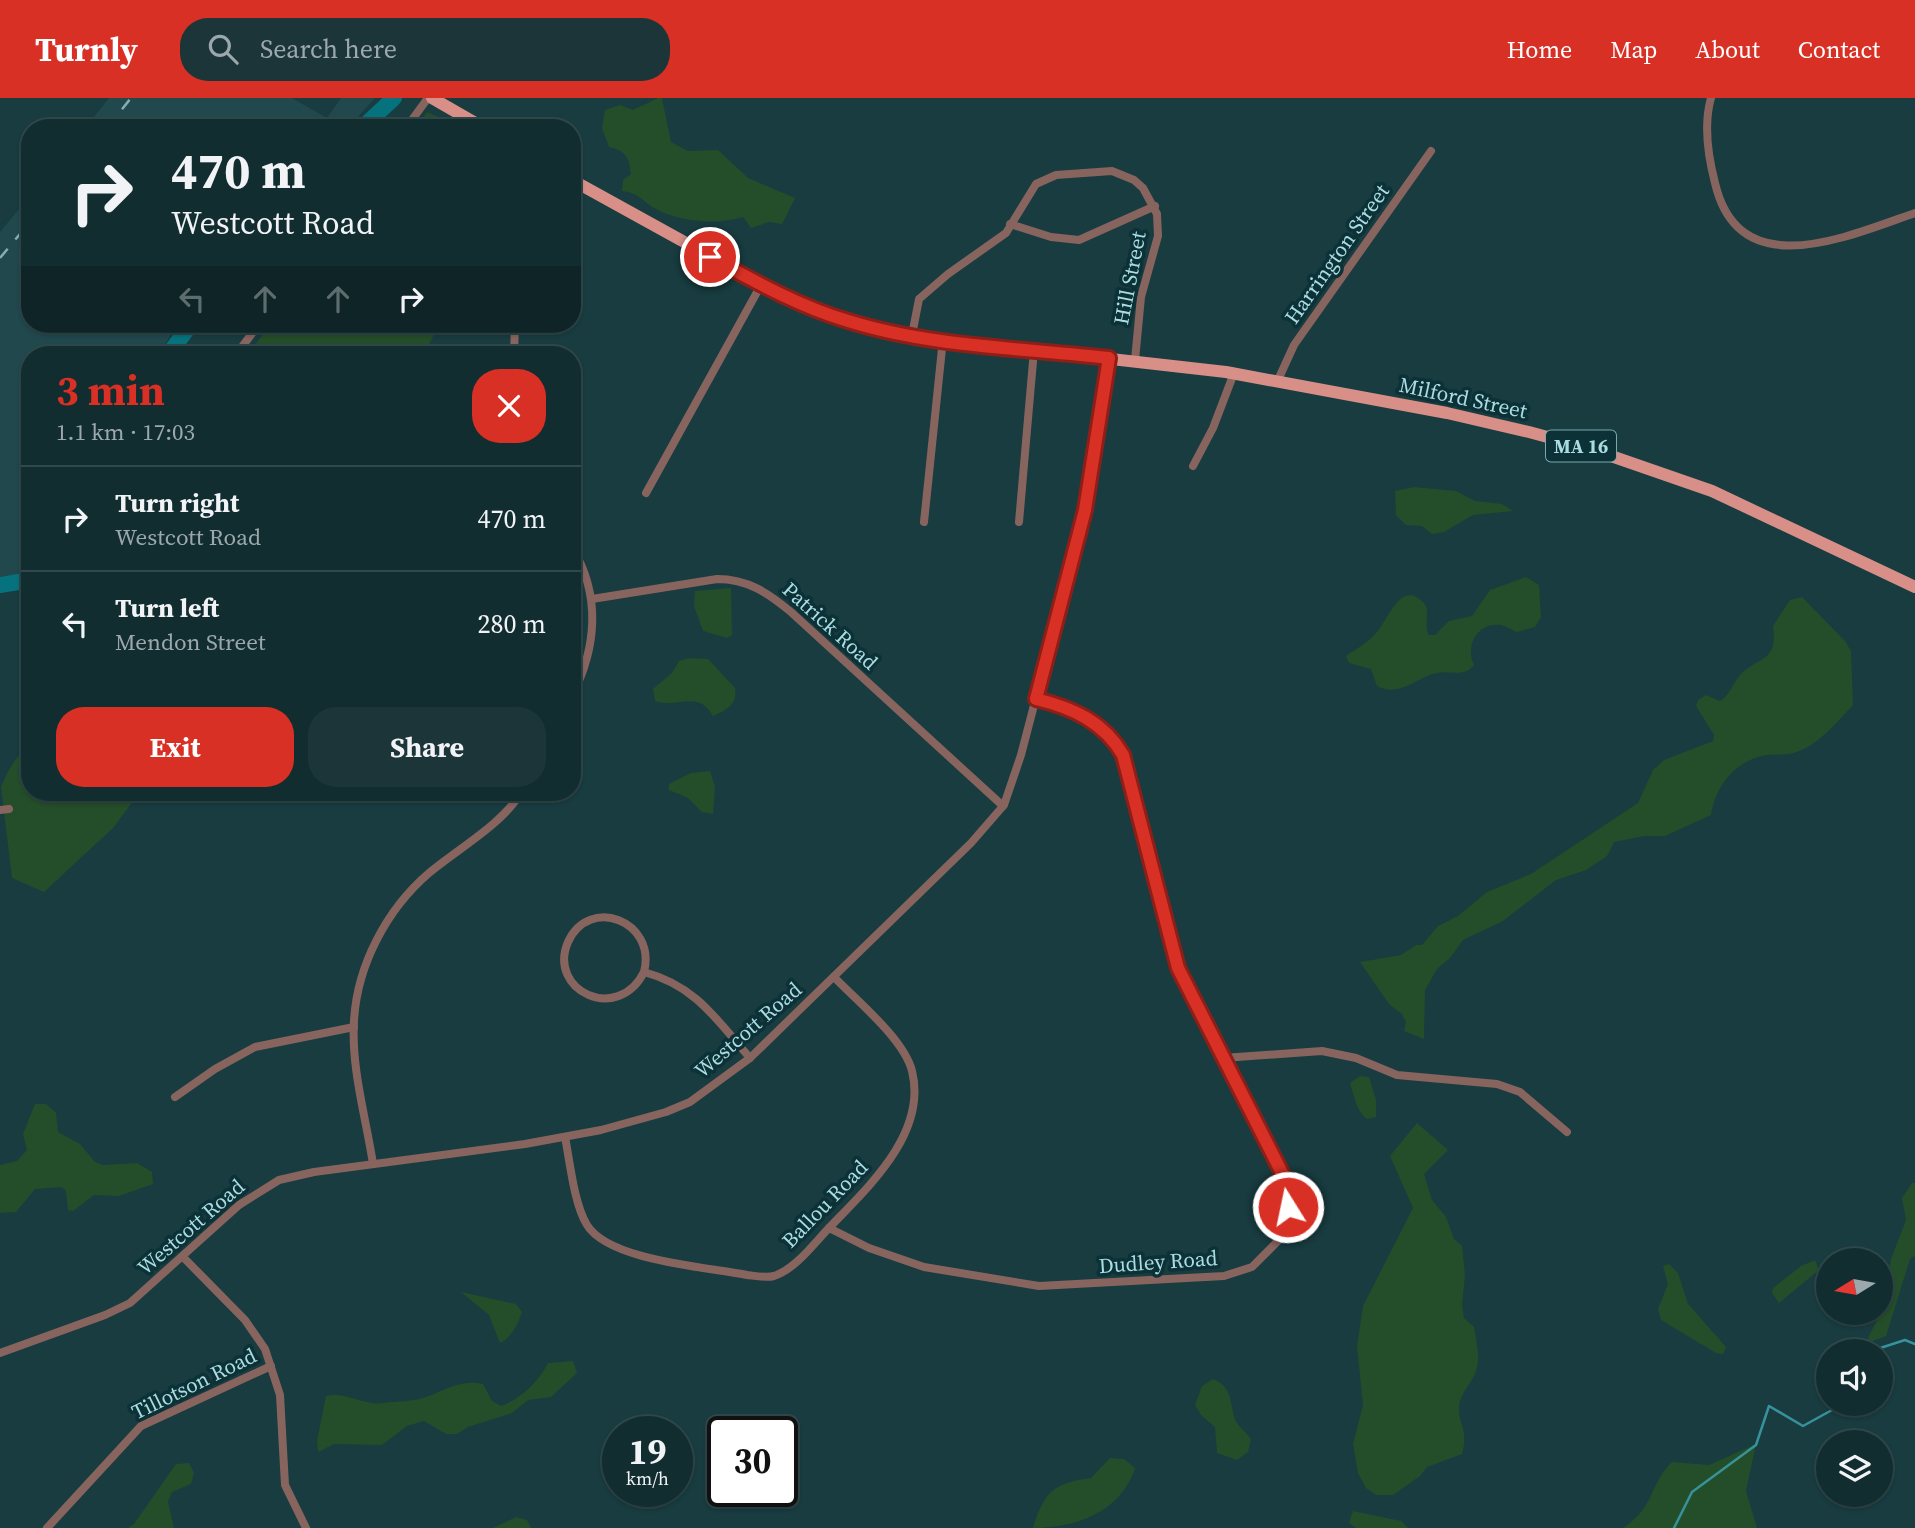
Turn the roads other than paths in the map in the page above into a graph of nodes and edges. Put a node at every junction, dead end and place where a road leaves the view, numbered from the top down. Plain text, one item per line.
1 (430, 98) edge
2 (1711, 98) edge
3 (413, 119) edge
4 (468, 119) edge
5 (1431, 151) dead end
6 (581, 185) edge
7 (1155, 206) junction
8 (1915, 213) edge
9 (1010, 225) junction
10 (761, 285) junction
11 (912, 335) junction
12 (943, 340) junction
13 (1034, 350) junction
14 (1109, 358) junction
15 (1135, 360) junction
16 (1230, 372) junction
17 (1278, 380) junction
18 (1193, 466) dead end
19 (646, 493) dead end
20 (1019, 522) dead end
21 (924, 523) dead end
22 (581, 562) edge
23 (1915, 587) edge
24 (592, 599) junction
25 (581, 672) edge
26 (1036, 699) junction
27 (515, 801) edge
28 (1003, 806) junction
29 (644, 972) junction
30 (834, 977) junction
31 (354, 1027) junction
32 (750, 1058) junction
33 (1223, 1058) junction
34 (175, 1097) dead end
35 (1566, 1132) dead end
36 (565, 1137) junction
37 (373, 1164) junction
38 (829, 1228) junction
39 (183, 1258) junction
40 (0, 1353) edge
41 (271, 1366) junction
42 (47, 1528) edge
43 (306, 1528) edge

1 - 3 street
1 - 4 main road
2 - 8 street
5 - 17 street, Harrington Street
6 - 10 main road, MA 16
7 - 9 street
7 - 9 street, Hill Street
7 - 15 street, Hill Street
9 - 11 street, Hill Street
10 - 11 main road, MA 16
10 - 19 street
11 - 12 main road, MA 16
12 - 13 main road, MA 16
12 - 21 street
13 - 14 main road, MA 16
13 - 20 street
14 - 15 main road, MA 16
14 - 26 street, Westcott Road
15 - 16 main road, MA 16
16 - 17 main road, Milford Street / MA 16
16 - 18 street
17 - 23 main road, Milford Street / MA 16
22 - 24 street
24 - 25 street
24 - 28 street, Patrick Road
26 - 28 street, Westcott Road
26 - 33 street, Dudley Road
27 - 31 street
28 - 30 street, Westcott Road
29 - 29 street
29 - 32 street
30 - 32 street, Westcott Road
30 - 38 street, Ballou Road
31 - 34 street
31 - 37 street
32 - 36 street, Westcott Road
33 - 35 street
33 - 38 street, Dudley Road
36 - 37 street, Westcott Road
36 - 38 street, Ballou Road
37 - 39 street, Westcott Road
39 - 40 street, Westcott Road
39 - 41 street
41 - 42 street, Tillotson Road
41 - 43 street

